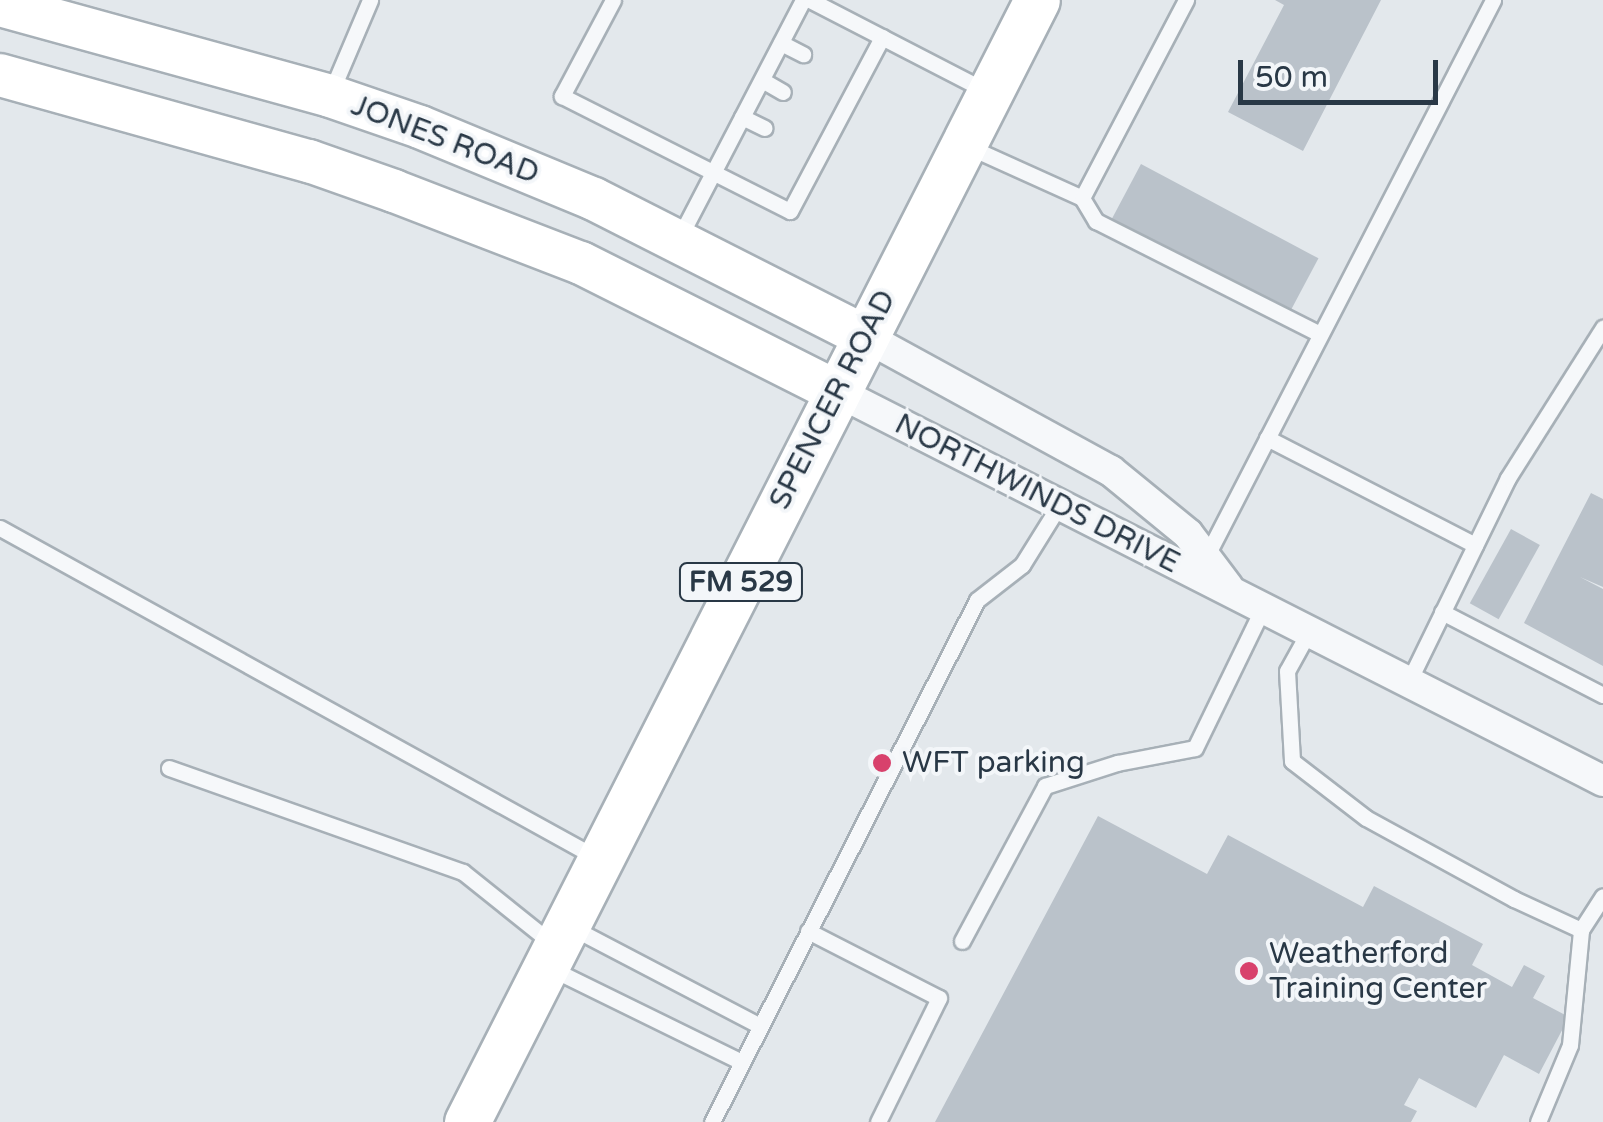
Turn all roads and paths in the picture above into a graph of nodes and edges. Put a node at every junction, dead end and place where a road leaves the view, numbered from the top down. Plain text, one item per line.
1 (370, 0) edge
2 (613, 0) edge
3 (807, 0) edge
4 (1037, 0) edge
5 (1186, 0) edge
6 (1493, 0) edge
7 (0, 5) edge
8 (882, 38) junction
9 (781, 43) junction
10 (803, 54) dead end
11 (842, 74) dead end
12 (0, 75) edge
13 (762, 80) junction
14 (858, 82) junction
15 (783, 92) dead end
16 (990, 94) junction
17 (330, 96) junction
18 (822, 112) dead end
19 (742, 117) junction
20 (838, 120) junction
21 (765, 128) dead end
22 (964, 145) junction
23 (802, 148) dead end
24 (819, 156) junction
25 (309, 161) junction
26 (713, 172) junction
27 (1082, 198) junction
28 (678, 240) junction
29 (1603, 328) edge
30 (1320, 334) junction
31 (866, 337) junction
32 (838, 392) junction
33 (1267, 438) junction
34 (1060, 504) junction
35 (0, 528) edge
36 (1475, 545) junction
37 (1201, 567) junction
38 (1249, 604) junction
39 (1442, 612) junction
40 (1308, 633) junction
41 (1408, 683) junction
42 (1603, 695) edge
43 (168, 768) dead end
44 (1603, 781) edge
45 (600, 860) junction
46 (1603, 896) edge
47 (1581, 930) junction
48 (808, 932) junction
49 (962, 941) dead end
50 (556, 946) junction
51 (760, 1026) junction
52 (742, 1062) junction
53 (467, 1122) edge
54 (712, 1122) edge
55 (878, 1122) edge
56 (1538, 1122) edge

1 - 17 lane
2 - 26 lane
3 - 8 lane
3 - 9 lane
4 - 16 main road, SPENCER ROAD / FM 529
5 - 27 lane
6 - 30 lane
7 - 17 main road, JONES ROAD
8 - 14 lane
8 - 16 lane
9 - 10 lane
9 - 13 lane
11 - 14 lane
12 - 25 main road
13 - 15 lane
13 - 19 lane
14 - 20 lane
16 - 22 main road, SPENCER ROAD / FM 529
17 - 25 main road
17 - 28 main road, JONES ROAD
18 - 20 lane
19 - 21 lane
19 - 26 lane
20 - 24 lane
22 - 27 lane
22 - 31 main road, SPENCER ROAD / FM 529
23 - 24 lane
24 - 26 lane
25 - 32 main road
26 - 28 lane
27 - 30 lane
28 - 31 main road, JONES ROAD
29 - 36 lane
30 - 33 lane
31 - 32 main road, SPENCER ROAD / FM 529
31 - 37 street, NORTHWINDS DRIVE
32 - 34 street, NORTHWINDS DRIVE
32 - 45 main road, SPENCER ROAD / FM 529
33 - 36 lane
33 - 37 lane
34 - 37 street, NORTHWINDS DRIVE
34 - 48 lane
35 - 45 lane
36 - 39 lane
37 - 38 street, NORTHWINDS DRIVE
38 - 40 street, NORTHWINDS DRIVE
38 - 49 lane
39 - 41 lane
39 - 42 lane
40 - 41 street, NORTHWINDS DRIVE
40 - 47 lane
41 - 44 street, NORTHWINDS DRIVE
43 - 50 lane
45 - 50 main road, SPENCER ROAD / FM 529
46 - 47 lane
47 - 56 lane
48 - 51 lane
48 - 55 lane
50 - 51 lane
50 - 52 lane
50 - 53 main road, SPENCER ROAD / FM 529
51 - 52 lane
52 - 54 lane

